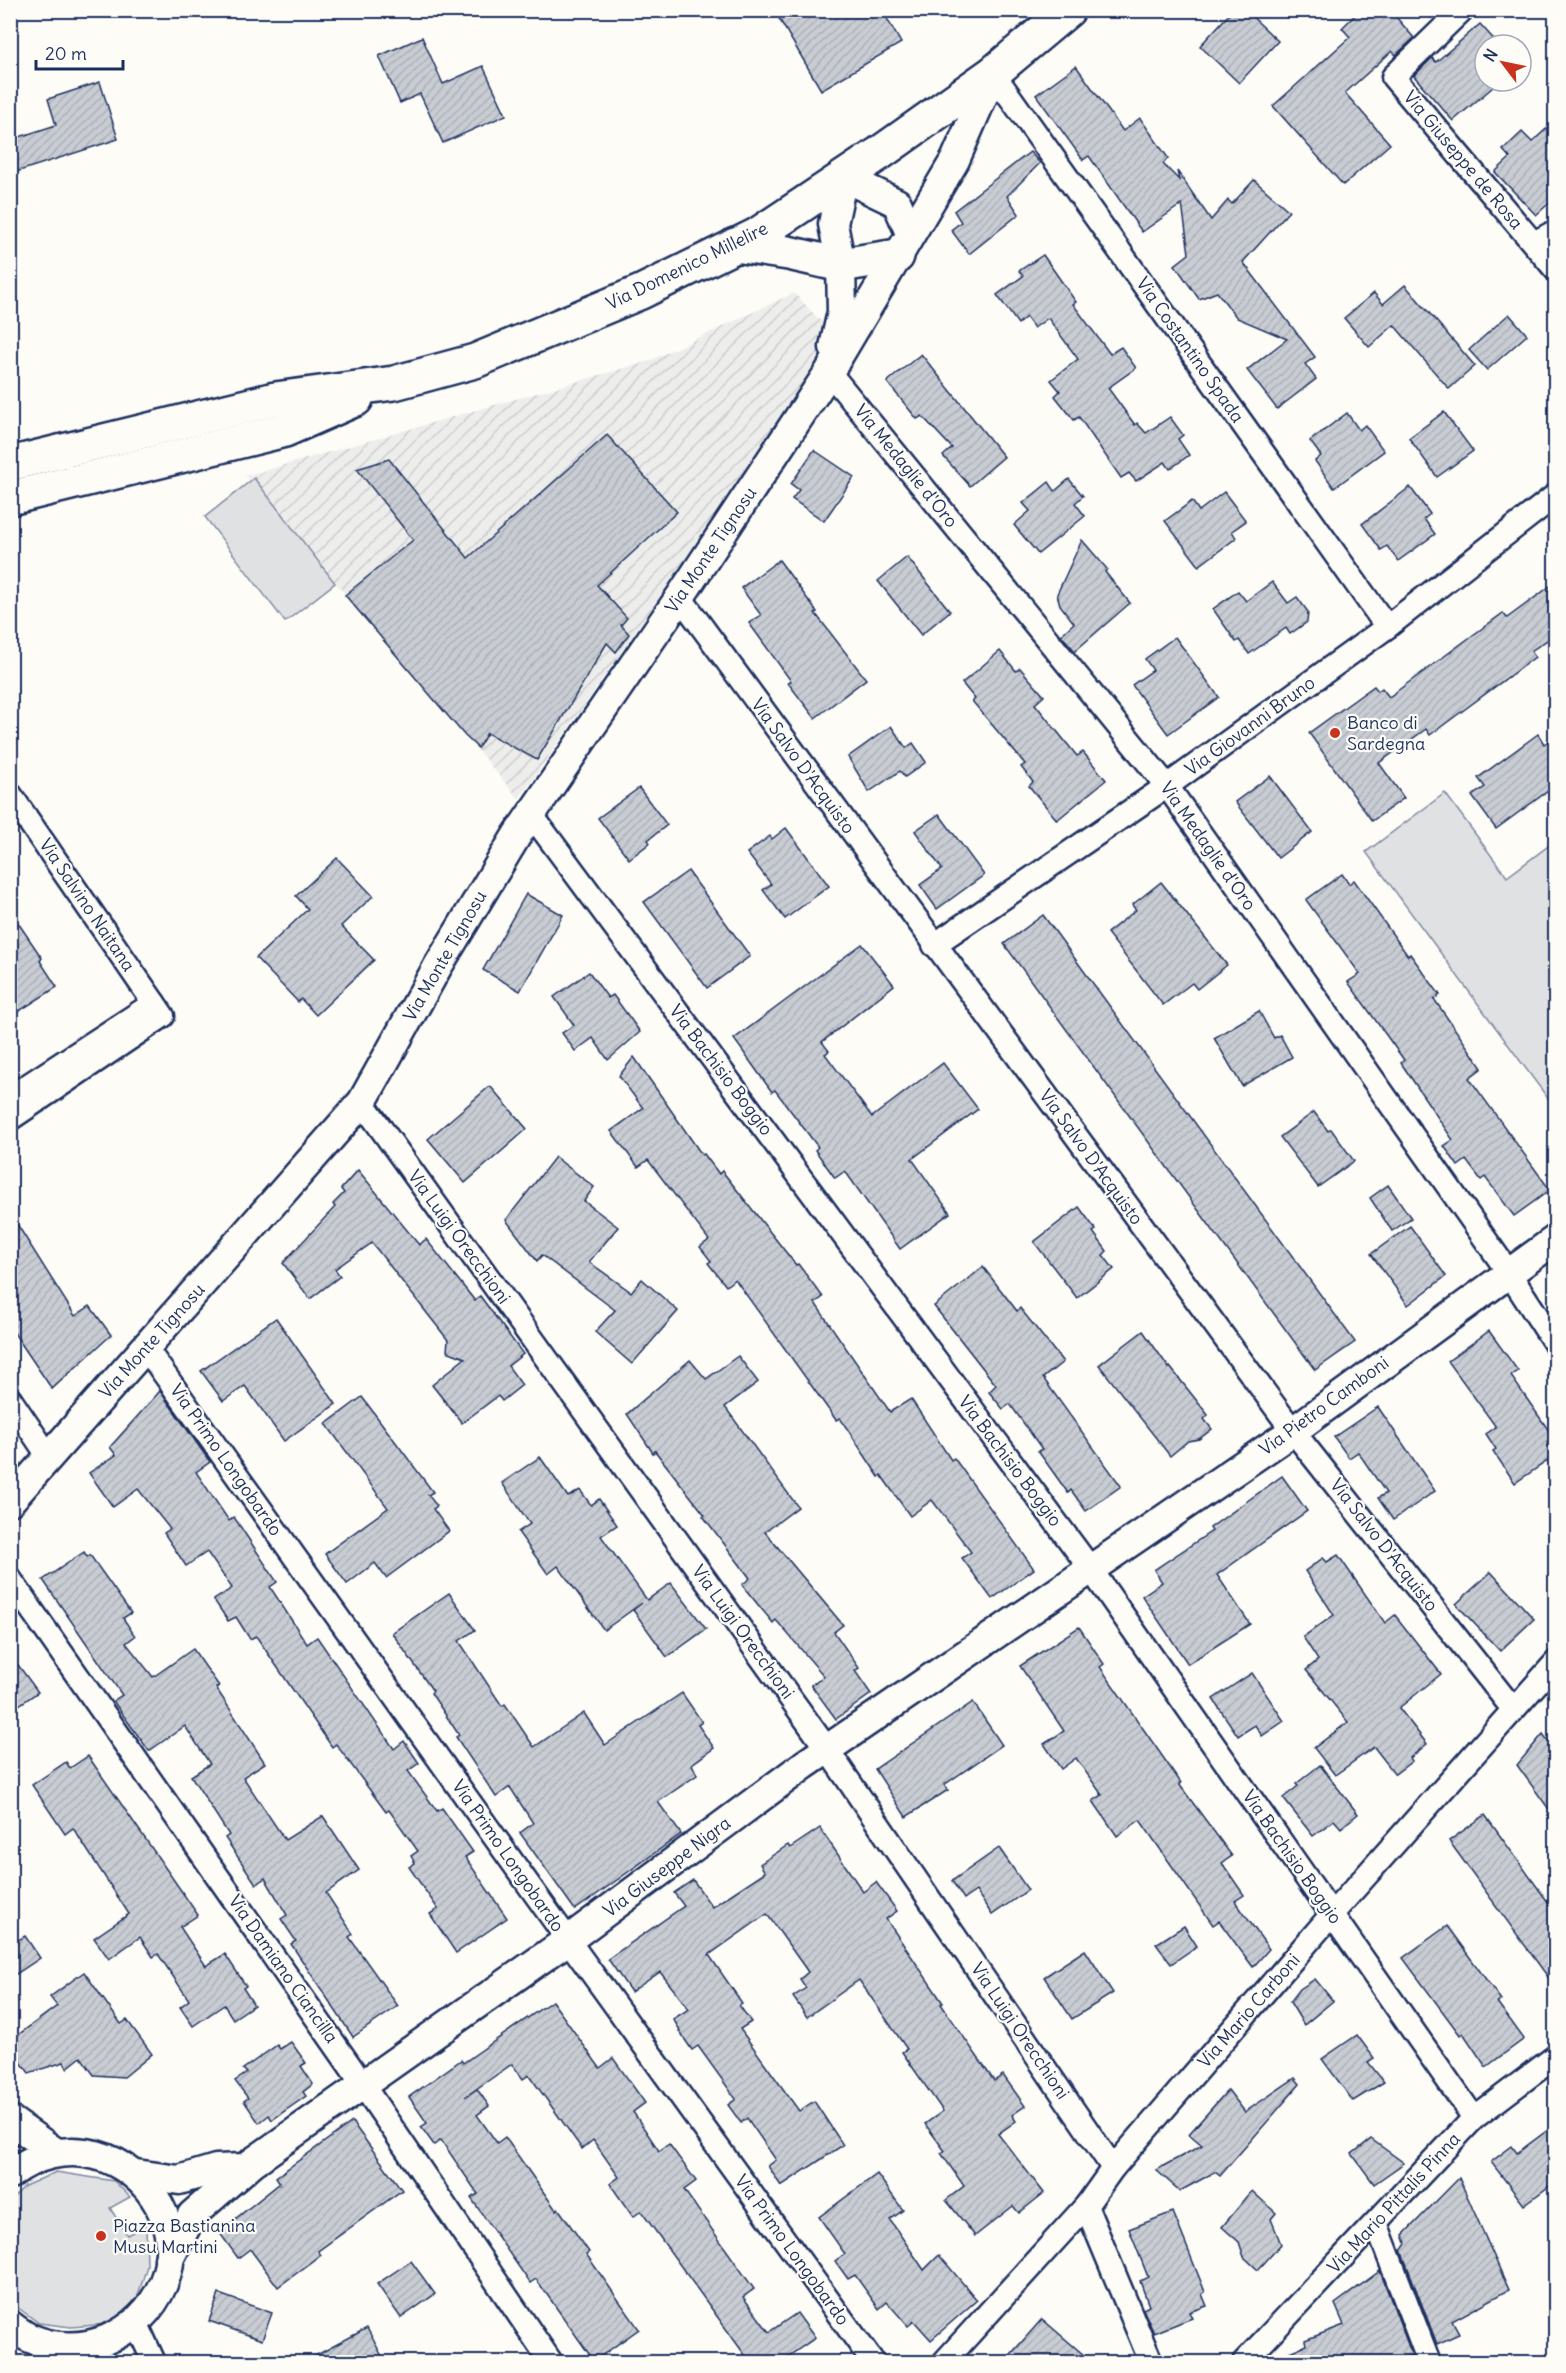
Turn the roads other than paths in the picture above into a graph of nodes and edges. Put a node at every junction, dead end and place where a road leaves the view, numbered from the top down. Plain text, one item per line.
1 (1068, 10) edge
2 (1462, 10) edge
3 (993, 73) junction
4 (843, 177) junction
5 (1556, 231) edge
6 (1534, 243) junction
7 (735, 245) junction
8 (903, 245) junction
9 (841, 265) junction
10 (1556, 270) edge
11 (829, 372) junction
12 (394, 383) junction
13 (10, 464) edge
14 (1556, 495) edge
15 (10, 498) edge
16 (680, 597) junction
17 (1388, 627) junction
18 (1167, 786) junction
19 (10, 794) edge
20 (531, 814) junction
21 (934, 945) junction
22 (159, 1010) junction
23 (10, 1097) edge
24 (362, 1102) junction
25 (10, 1119) edge
26 (1556, 1239) edge
27 (1509, 1273) junction
28 (1556, 1345) edge
29 (146, 1347) junction
30 (10, 1399) edge
31 (1293, 1431) junction
32 (49, 1457) junction
33 (13, 1492) edge
34 (1090, 1568) junction
35 (10, 1579) edge
36 (1556, 1662) edge
37 (1513, 1709) junction
38 (827, 1749) junction
39 (1332, 1914) junction
40 (568, 1940) junction
41 (1556, 2056) edge
42 (363, 2085) junction
43 (1474, 2118) junction
44 (10, 2120) edge
45 (55, 2152) junction
46 (245, 2168) junction
47 (1113, 2168) junction
48 (10, 2174) edge
49 (136, 2174) junction
50 (1086, 2206) junction
51 (1376, 2223) junction
52 (169, 2259) junction
53 (136, 2323) junction
54 (10, 2325) edge
55 (154, 2362) edge
56 (550, 2362) edge
57 (873, 2362) edge
58 (944, 2362) edge
59 (1151, 2362) edge
60 (1244, 2362) edge
61 (1429, 2362) edge

1 - 3 main road, Via Domenico Millelire
2 - 6 street, Via Giuseppe de Rosa
3 - 4 main road, Via Domenico Millelire
3 - 8 street, Via Monte Tignosu
3 - 17 street, Via Costantino Spada
4 - 7 main road, Via Domenico Millelire
4 - 8 street
4 - 9 street, Via Monte Tignosu
5 - 6 street
6 - 10 street, Via Giuseppe de Rosa
7 - 9 main road
7 - 12 main road, Via Domenico Millelire
8 - 9 main road
8 - 11 street, Via Monte Tignosu
9 - 11 street, Via Monte Tignosu
11 - 16 street, Via Monte Tignosu
11 - 18 street, Via Medaglie d'Oro
12 - 13 main road
12 - 15 main road
14 - 17 street, Via Giovanni Bruno
16 - 20 street, Via Monte Tignosu
16 - 21 street, Via Salvo D'Acquisto
17 - 18 street, Via Giovanni Bruno
18 - 21 street, Via Giovanni Bruno
18 - 27 street, Via Medaglie d'Oro
19 - 22 street, Via Salvino Naitana
20 - 24 street, Via Monte Tignosu
20 - 34 street, Via Bachisio Boggio
21 - 31 street, Via Salvo D'Acquisto
22 - 23 street
22 - 25 street
24 - 29 street, Via Monte Tignosu
24 - 38 street, Via Luigi Orecchioni
26 - 27 street, Via Pietro Camboni
27 - 28 street, Via Medaglie d'Oro
27 - 31 street, Via Pietro Camboni
29 - 32 street, Via Monte Tignosu
29 - 40 street, Via Primo Longobardo
30 - 32 street
31 - 34 street, Via Pietro Camboni
31 - 37 street, Via Salvo D'Acquisto
32 - 33 street, Via Monte Tignosu
34 - 38 street, Via Giuseppe Nigra
34 - 39 street, Via Bachisio Boggio
35 - 42 street, Via Damiano Ciancilla
36 - 37 street, Via Mario Carboni
37 - 39 street, Via Mario Carboni
38 - 40 street, Via Giuseppe Nigra
38 - 47 street, Via Luigi Orecchioni
39 - 43 street, Via Bachisio Boggio
39 - 47 street, Via Mario Carboni
40 - 42 street, Via Giuseppe Nigra
40 - 57 street, Via Primo Longobardo
41 - 43 street, Via Mario Pittalis Pinna
42 - 46 street, Via Giuseppe Nigra
42 - 56 street, Via Damiano Ciancilla
43 - 51 street, Via Mario Pittalis Pinna
44 - 45 street
45 - 48 street
45 - 49 street
46 - 49 street
46 - 52 street, Via Giuseppe Nigra
47 - 50 street, Via Mario Carboni
49 - 52 street
50 - 58 street, Via Mario Carboni
50 - 59 street
51 - 60 street, Via Mario Pittalis Pinna
51 - 61 street
52 - 53 street
53 - 54 street
53 - 55 street

